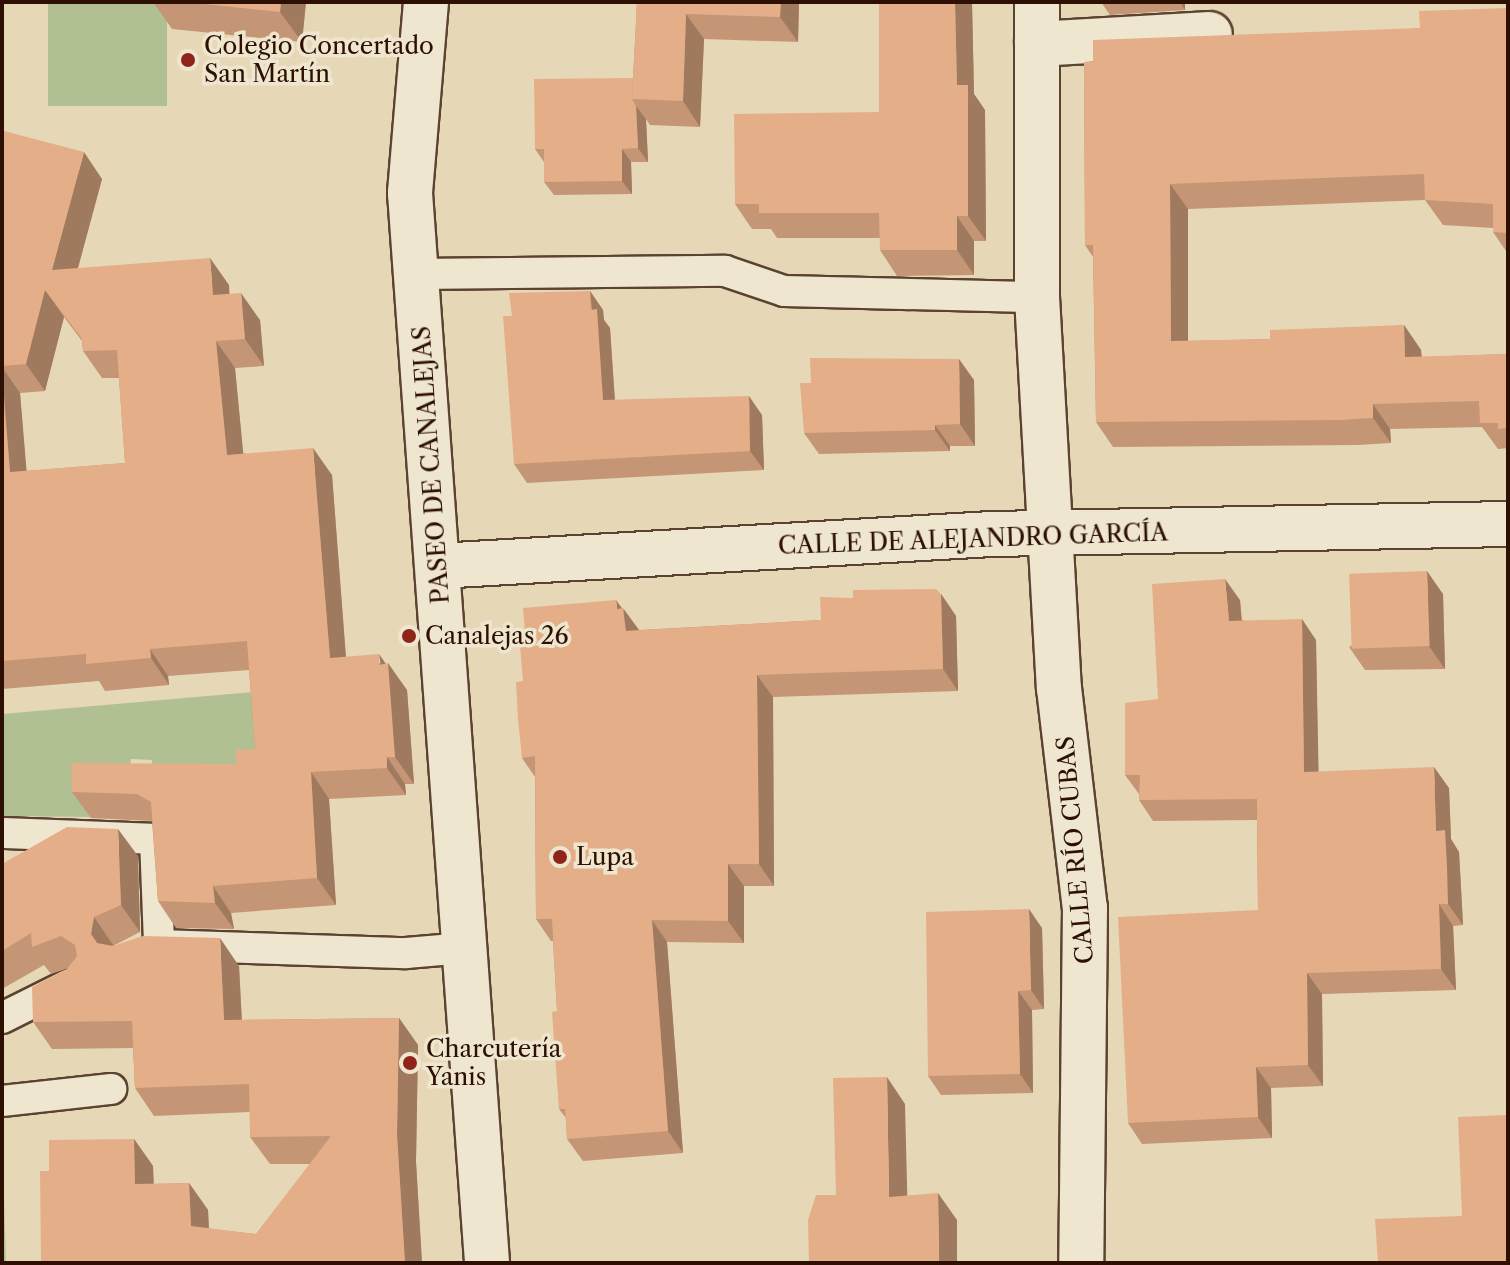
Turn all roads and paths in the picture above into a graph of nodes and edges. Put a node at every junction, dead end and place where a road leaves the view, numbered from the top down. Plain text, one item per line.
1 (426, 2) edge
2 (1037, 23) edge
3 (1210, 34) edge
4 (416, 274) junction
5 (1037, 297) junction
6 (1508, 524) edge
7 (1052, 534) junction
8 (438, 566) junction
9 (2, 833) edge
10 (159, 945) junction
11 (465, 948) junction
12 (127, 956) edge
13 (78, 981) edge
14 (2, 1018) edge
15 (111, 1089) dead end
16 (2, 1101) edge
17 (487, 1263) edge
18 (1081, 1263) edge

1 - 4 street, PASEO DE CANALEJAS
2 - 3 street
2 - 5 street, CALLE RÍO CUBAS
4 - 5 lane
4 - 8 street, PASEO DE CANALEJAS
5 - 7 street, CALLE RÍO CUBAS
6 - 7 street, CALLE DE ALEJANDRO GARCÍA
7 - 8 street, CALLE DE ALEJANDRO GARCÍA
7 - 18 street, CALLE RÍO CUBAS
8 - 11 street, PASEO DE CANALEJAS
9 - 10 lane
10 - 11 lane
10 - 12 lane
11 - 17 street, PASEO DE CANALEJAS
13 - 14 lane
15 - 16 lane

